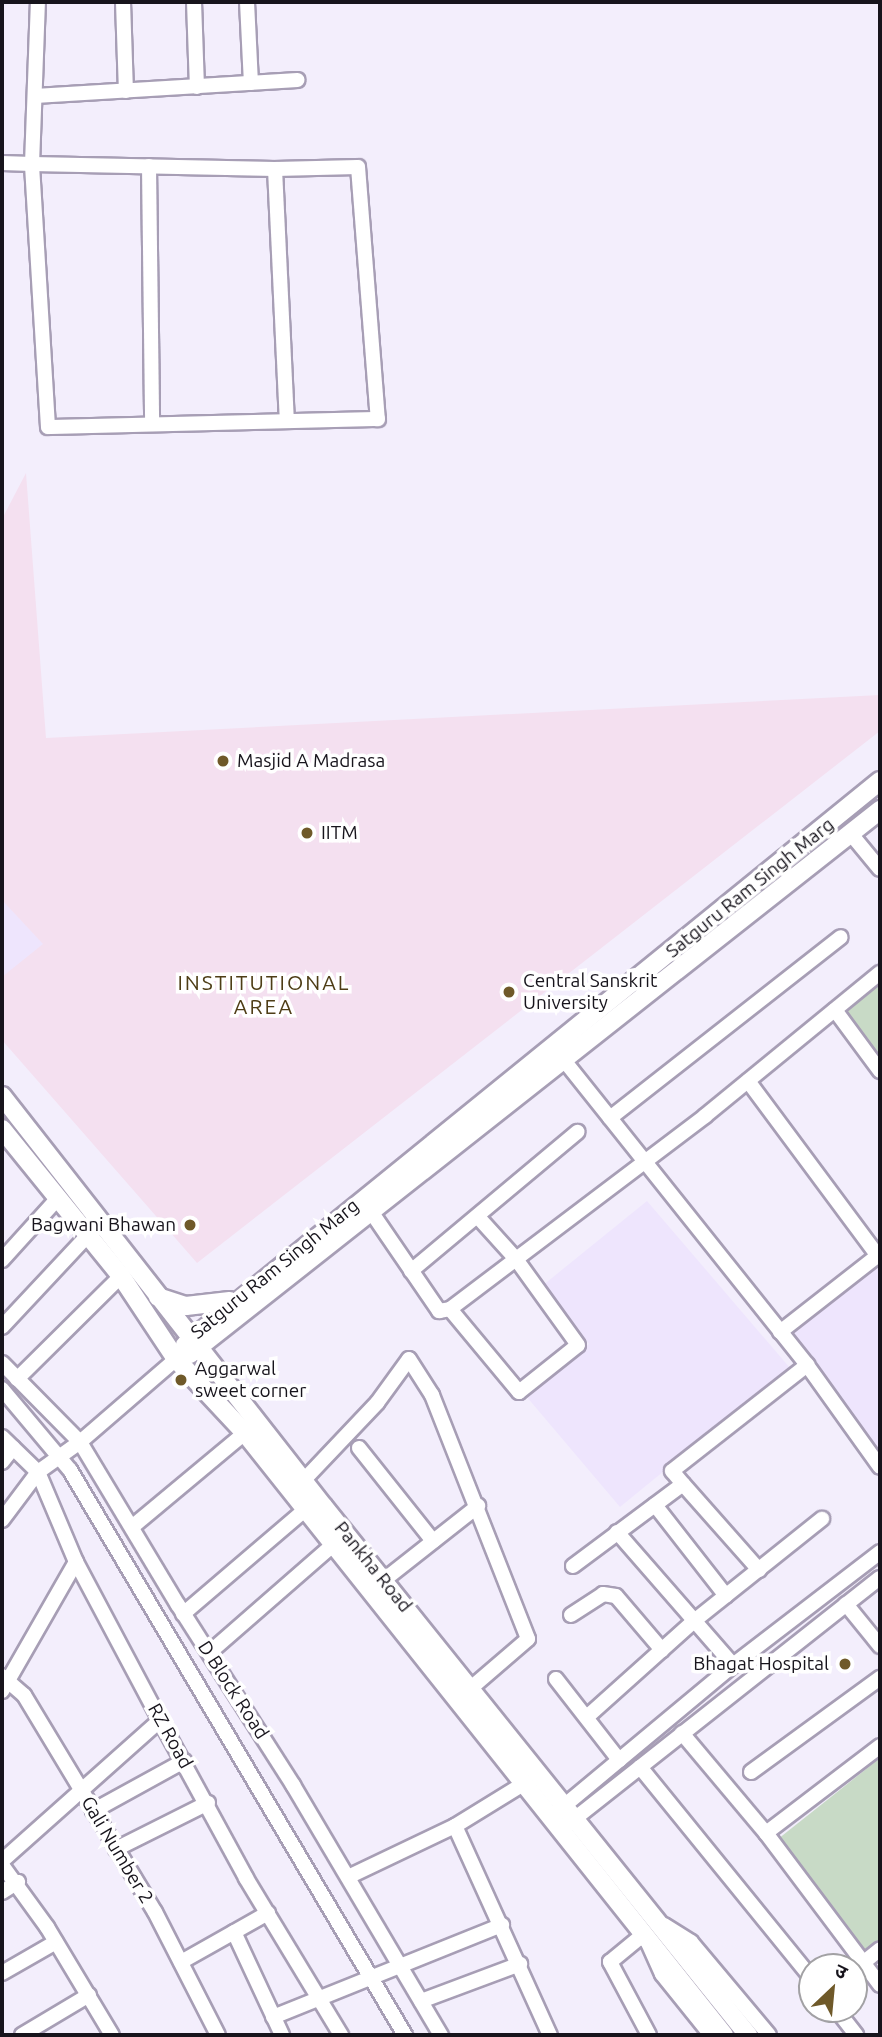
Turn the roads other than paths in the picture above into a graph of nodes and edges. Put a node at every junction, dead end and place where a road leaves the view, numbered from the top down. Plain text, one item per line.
1 (38, 2) edge
2 (123, 2) edge
3 (194, 2) edge
4 (247, 2) edge
5 (298, 80) dead end
6 (251, 83) junction
7 (197, 87) junction
8 (126, 91) junction
9 (35, 96) junction
10 (2, 163) edge
11 (32, 164) junction
12 (149, 166) junction
13 (275, 169) junction
14 (287, 421) junction
15 (152, 424) junction
16 (880, 781) edge
17 (880, 810) edge
18 (851, 834) junction
19 (880, 869) edge
20 (841, 937) dead end
21 (880, 973) edge
22 (835, 1010) junction
23 (552, 1045) junction
24 (564, 1061) junction
25 (880, 1071) edge
26 (748, 1082) junction
27 (2, 1096) edge
28 (610, 1118) junction
29 (2, 1129) edge
30 (577, 1132) dead end
31 (644, 1163) junction
32 (59, 1197) junction
33 (372, 1213) junction
34 (478, 1217) junction
35 (88, 1235) junction
36 (879, 1255) edge
37 (516, 1259) junction
38 (2, 1260) edge
39 (411, 1271) junction
40 (121, 1276) junction
41 (158, 1297) junction
42 (234, 1300) junction
43 (450, 1310) junction
44 (2, 1327) edge
45 (230, 1327) junction
46 (780, 1332) junction
47 (194, 1344) junction
48 (176, 1359) junction
49 (2, 1363) edge
50 (807, 1364) junction
51 (217, 1373) junction
52 (17, 1379) junction
53 (2, 1389) edge
54 (245, 1433) junction
55 (2, 1437) edge
56 (80, 1442) junction
57 (13, 1448) junction
58 (359, 1448) dead end
59 (61, 1455) junction
60 (2, 1462) edge
61 (880, 1467) edge
62 (38, 1472) junction
63 (303, 1481) junction
64 (683, 1484) junction
65 (655, 1505) junction
66 (478, 1506) junction
67 (306, 1509) junction
68 (822, 1519) dead end
69 (2, 1520) edge
70 (132, 1527) junction
71 (617, 1532) junction
72 (433, 1541) junction
73 (334, 1544) junction
74 (880, 1552) edge
75 (76, 1562) junction
76 (573, 1566) dead end
77 (758, 1570) junction
78 (880, 1578) edge
79 (384, 1580) junction
80 (726, 1596) junction
81 (846, 1604) junction
82 (183, 1614) junction
83 (570, 1615) dead end
84 (694, 1621) junction
85 (880, 1646) edge
86 (662, 1650) junction
87 (209, 1653) junction
88 (733, 1665) junction
89 (880, 1678) edge
90 (556, 1679) dead end
91 (4, 1682) edge
92 (471, 1688) junction
93 (588, 1716) junction
94 (160, 1720) junction
95 (682, 1733) junction
96 (880, 1746) edge
97 (619, 1760) junction
98 (184, 1761) junction
99 (640, 1768) junction
100 (751, 1772) dead end
101 (525, 1783) junction
102 (81, 1792) junction
103 (208, 1803) junction
104 (93, 1811) junction
105 (564, 1817) junction
106 (455, 1826) junction
107 (766, 1833) junction
108 (116, 1849) junction
109 (2, 1863) edge
110 (348, 1877) junction
111 (18, 1882) junction
112 (2, 1892) edge
113 (268, 1913) junction
114 (663, 1924) junction
115 (502, 1925) junction
116 (234, 1932) junction
117 (644, 1934) junction
118 (56, 1942) junction
119 (856, 1953) edge
120 (181, 1962) junction
121 (798, 1962) edge
122 (520, 1964) junction
123 (402, 1968) junction
124 (868, 1969) edge
125 (2, 1973) edge
126 (369, 1975) junction
127 (880, 1985) edge
128 (89, 1995) junction
129 (318, 1996) junction
130 (421, 2001) junction
131 (273, 2017) junction
132 (40, 2031) edge
133 (22, 2035) edge
134 (112, 2035) edge
135 (218, 2035) edge
136 (282, 2035) edge
137 (341, 2035) edge
138 (405, 2035) edge
139 (441, 2035) edge
140 (550, 2035) edge
141 (649, 2035) edge
142 (711, 2035) edge
143 (724, 2035) edge
144 (748, 2035) edge
145 (769, 2035) edge

1 - 9 street
2 - 8 street
3 - 7 street
4 - 6 street
5 - 6 street
6 - 7 street
7 - 8 street
8 - 9 street
9 - 11 street
10 - 11 street
11 - 12 street
11 - 15 street
12 - 13 street
12 - 15 street
13 - 14 street
13 - 14 street
14 - 15 street
16 - 23 main road, Satguru Ram Singh Marg
17 - 18 main road, Satguru Ram Singh Marg
18 - 19 street
18 - 24 main road, Satguru Ram Singh Marg
20 - 28 street
21 - 22 street
22 - 25 street
22 - 26 street
23 - 24 street
23 - 42 main road, Satguru Ram Singh Marg
24 - 28 street
24 - 33 main road, Satguru Ram Singh Marg
26 - 31 street
26 - 36 street
27 - 41 main road, Pankha Road
28 - 31 street
29 - 32 main road, Pankha Road
30 - 34 street
31 - 37 street
31 - 46 street
32 - 35 main road, Pankha Road
32 - 38 street
33 - 39 street
33 - 45 main road, Satguru Ram Singh Marg
34 - 37 street
34 - 39 street
35 - 40 main road, Pankha Road
35 - 44 street
36 - 46 street
37 - 43 street
37 - 43 street
39 - 43 street
40 - 48 main road, Pankha Road
40 - 52 street
41 - 42 main road
41 - 47 main road, Pankha Road
42 - 47 main road, Satguru Ram Singh Marg
45 - 47 main road, Satguru Ram Singh Marg
45 - 51 main road
46 - 50 street
47 - 48 main road, Satguru Ram Singh Marg
47 - 51 main road, Pankha Road
48 - 54 main road, Pankha Road
48 - 56 street
49 - 52 street, D Block Road
50 - 61 street
50 - 64 street
51 - 63 main road, Pankha Road
52 - 56 street, D Block Road
53 - 59 street
54 - 67 main road, Pankha Road
54 - 70 street
55 - 57 street, RZ Road
56 - 59 street
56 - 70 street, D Block Road
57 - 60 street
57 - 62 street, RZ Road
58 - 72 street
59 - 62 street
59 - 126 street
62 - 69 street
62 - 75 street, RZ Road
63 - 66 street
63 - 79 main road, Pankha Road
64 - 65 street
64 - 77 street
65 - 71 street
65 - 80 street
66 - 72 street
66 - 92 street
67 - 73 main road, Pankha Road
67 - 82 street
68 - 77 street
70 - 82 street, D Block Road
71 - 76 street
71 - 84 street
72 - 79 street
73 - 87 street
73 - 101 main road, Pankha Road
74 - 88 street
75 - 91 street
75 - 94 street, RZ Road
77 - 80 street
78 - 81 street
79 - 92 main road, Pankha Road
80 - 84 street
81 - 85 street
81 - 95 street
82 - 87 street, D Block Road
83 - 86 street
84 - 86 street
84 - 88 street
86 - 93 street
87 - 110 street, D Block Road
88 - 97 street
89 - 100 street
90 - 93 street
91 - 102 street, Gali Number 2
92 - 105 main road, Pankha Road
93 - 97 street
94 - 98 street, RZ Road
94 - 102 street
95 - 99 street
95 - 107 street
96 - 107 street
97 - 105 street
98 - 103 street, RZ Road
98 - 104 street
99 - 105 street
99 - 121 street
101 - 105 main road, Pankha Road
101 - 106 street
102 - 104 street, Gali Number 2
102 - 109 street
103 - 108 street
103 - 113 street, RZ Road
104 - 108 street, Gali Number 2
105 - 114 main road, Pankha Road
105 - 117 main road, Pankha Road
106 - 110 street
106 - 115 street
107 - 119 street
108 - 120 street, Gali Number 2
109 - 111 street
110 - 123 street, D Block Road
111 - 112 street
111 - 118 street
113 - 116 street
113 - 129 street, RZ Road
114 - 144 main road, Pankha Road
114 - 145 street
115 - 122 street
115 - 123 street
116 - 120 street
116 - 131 street
117 - 141 street
117 - 142 street
117 - 143 main road, Pankha Road
118 - 125 street
118 - 128 street
120 - 135 street, Gali Number 2
122 - 130 street
122 - 140 street
123 - 126 street
123 - 130 street, D Block Road
124 - 127 street
126 - 129 street
126 - 138 street
128 - 132 street
128 - 134 street
129 - 131 street
129 - 137 street, RZ Road
130 - 139 street, D Block Road
131 - 136 street
132 - 133 street

